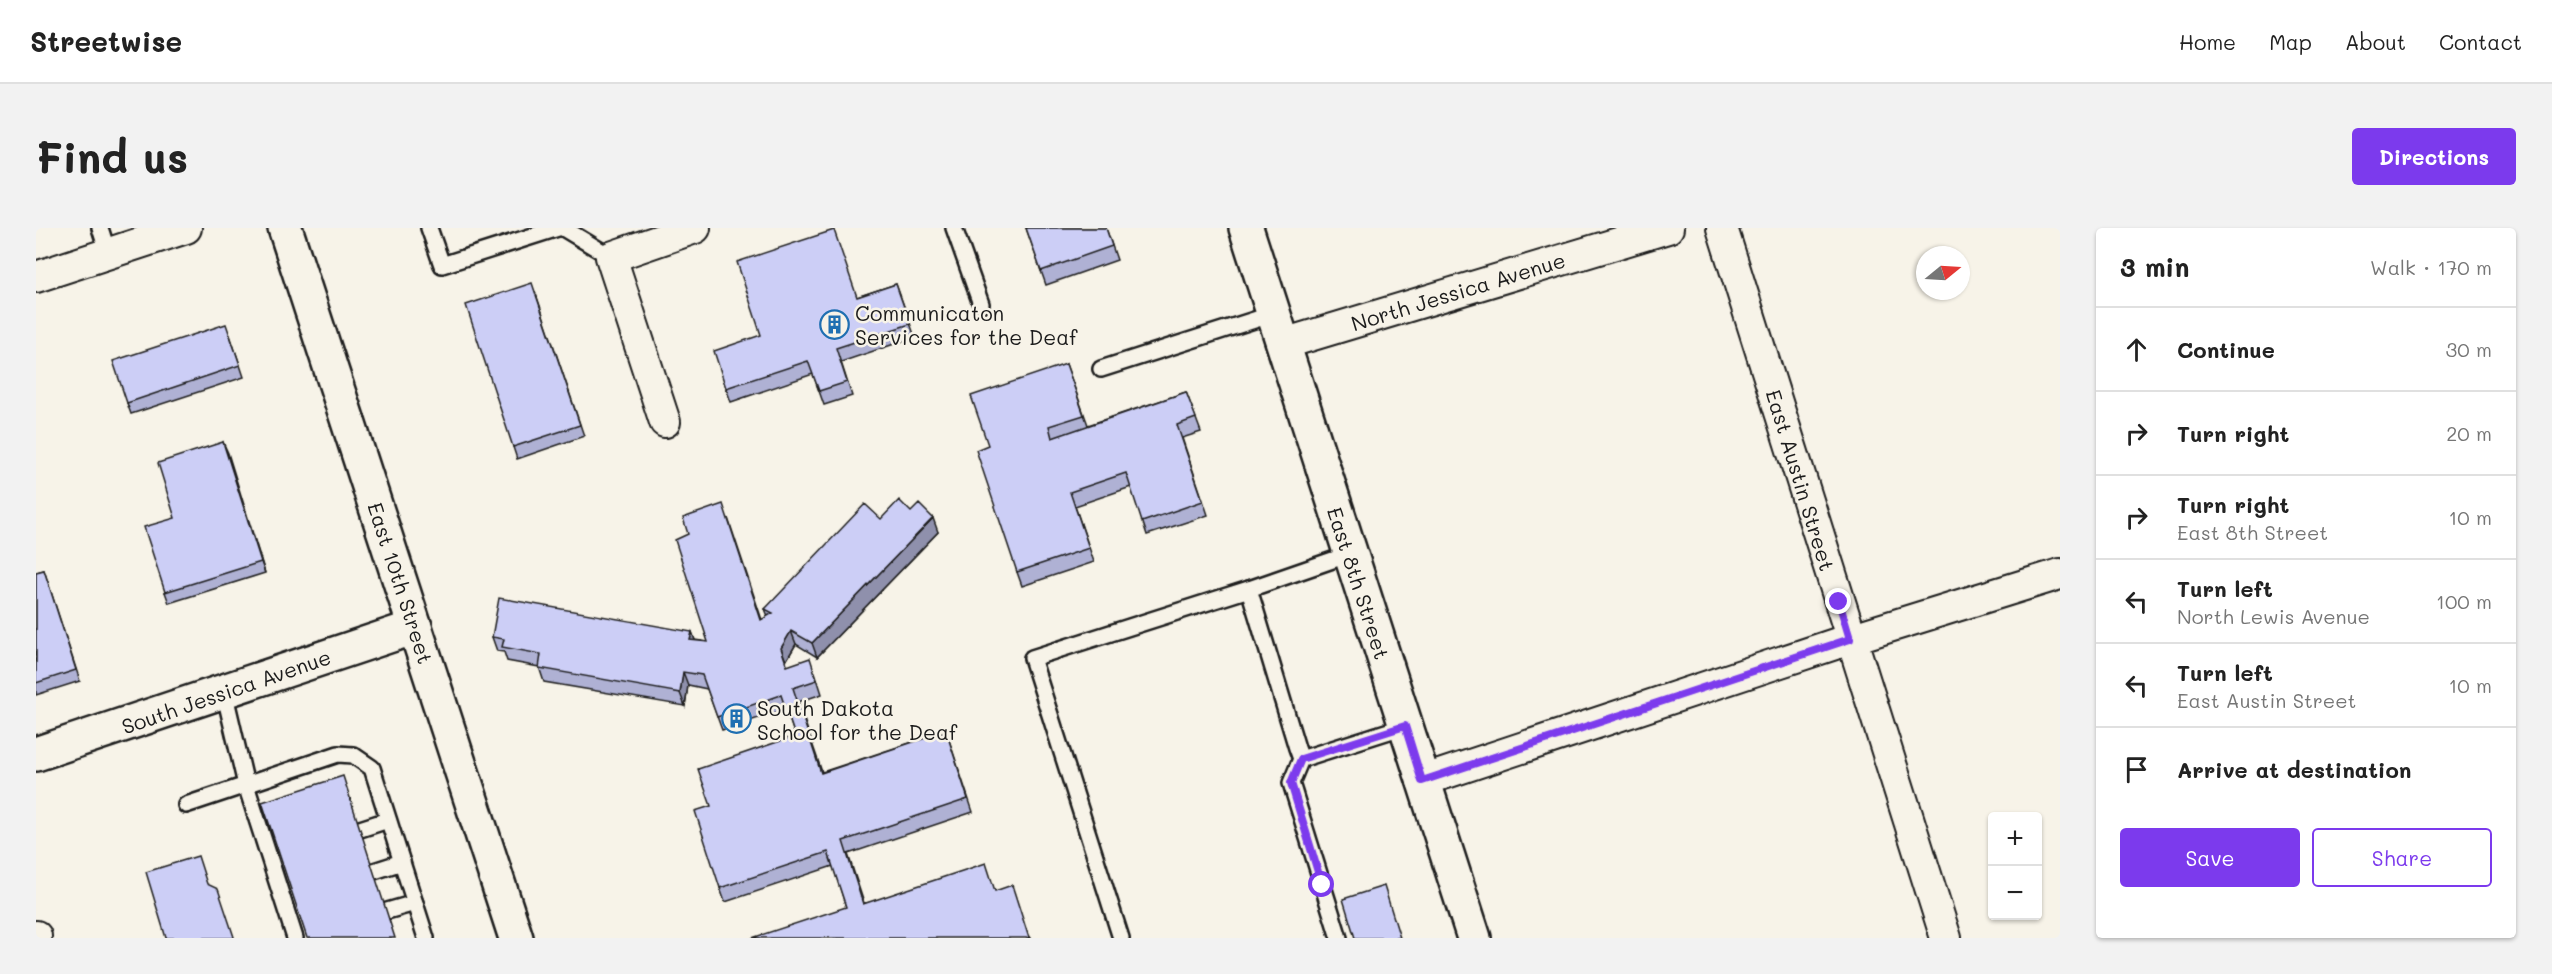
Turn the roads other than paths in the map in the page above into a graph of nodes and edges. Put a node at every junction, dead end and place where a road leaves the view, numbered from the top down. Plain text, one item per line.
1 (186, 228) edge
2 (285, 228) edge
3 (429, 228) edge
4 (558, 228) edge
5 (563, 228) edge
6 (695, 228) edge
7 (954, 228) edge
8 (1246, 228) edge
9 (1668, 228) edge
10 (1722, 228) edge
11 (104, 241) edge
12 (611, 256) junction
13 (36, 277) edge
14 (981, 304) dead end
15 (1278, 329) junction
16 (1101, 369) dead end
17 (665, 422) dead end
18 (1350, 554) junction
19 (2060, 574) edge
20 (1249, 589) junction
21 (415, 627) junction
22 (1850, 639) junction
23 (224, 691) junction
24 (1405, 726) junction
25 (36, 754) edge
26 (1301, 759) junction
27 (1422, 781) junction
28 (246, 784) junction
29 (186, 805) dead end
30 (388, 820) junction
31 (360, 829) edge
32 (402, 862) junction
33 (374, 871) edge
34 (415, 903) junction
35 (387, 911) edge
36 (295, 938) edge
37 (425, 938) edge
38 (516, 938) edge
39 (1121, 938) edge
40 (1339, 938) edge
41 (1474, 938) edge
42 (1946, 938) edge

1 - 11 street
2 - 21 street, East 10th Street
3 - 4 lane
5 - 12 lane
6 - 12 street
7 - 14 lane
8 - 15 street, East 8th Street
9 - 15 street, North Jessica Avenue
10 - 22 street, East Austin Street
11 - 13 street
12 - 17 street
15 - 16 lane
15 - 18 street, East 8th Street
18 - 20 lane
18 - 24 street, East 8th Street
19 - 22 street
20 - 26 lane
20 - 39 lane
21 - 23 street, South Jessica Avenue
21 - 38 street, East 10th Street
22 - 27 street
22 - 42 street, East Austin Street
23 - 25 street, South Jessica Avenue
23 - 28 lane
24 - 26 lane
24 - 27 street, East 8th Street
26 - 40 lane
27 - 41 street, East 8th Street
28 - 29 lane
28 - 30 lane
28 - 36 lane
30 - 31 lane
30 - 32 lane
32 - 33 lane
32 - 34 lane
34 - 35 lane
34 - 37 lane

